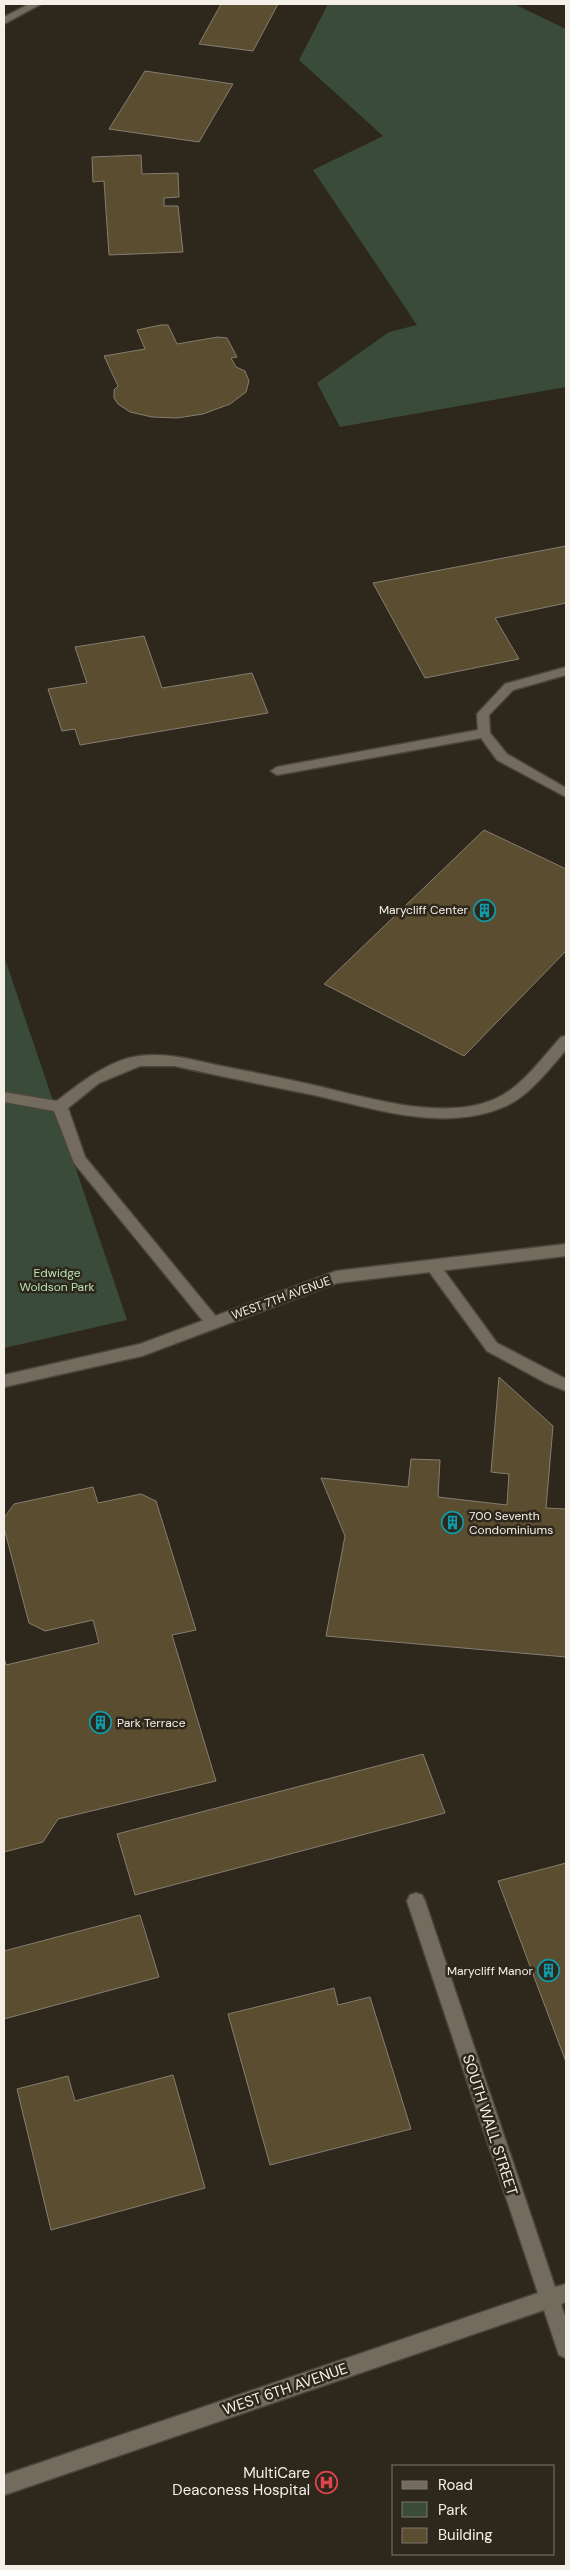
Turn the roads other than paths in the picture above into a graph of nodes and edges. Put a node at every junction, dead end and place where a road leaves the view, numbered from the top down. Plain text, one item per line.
1 (36, 4) edge
2 (4, 21) edge
3 (566, 671) edge
4 (484, 733) junction
5 (278, 771) dead end
6 (566, 793) edge
7 (566, 1041) edge
8 (4, 1097) edge
9 (60, 1107) junction
10 (566, 1250) edge
11 (433, 1266) junction
12 (214, 1323) junction
13 (4, 1381) edge
14 (566, 1385) edge
15 (416, 1901) dead end
16 (557, 2296) edge
17 (566, 2348) edge
18 (4, 2485) edge

1 - 2 street
3 - 4 street
4 - 5 street
4 - 6 street
7 - 9 street
8 - 9 street
9 - 12 street
10 - 11 street, WEST 7TH AVENUE
11 - 12 street, WEST 7TH AVENUE
11 - 14 street
12 - 13 street, WEST 7TH AVENUE
15 - 16 street, SOUTH WALL STREET
16 - 17 street, SOUTH WALL STREET
16 - 18 street, WEST 6TH AVENUE

